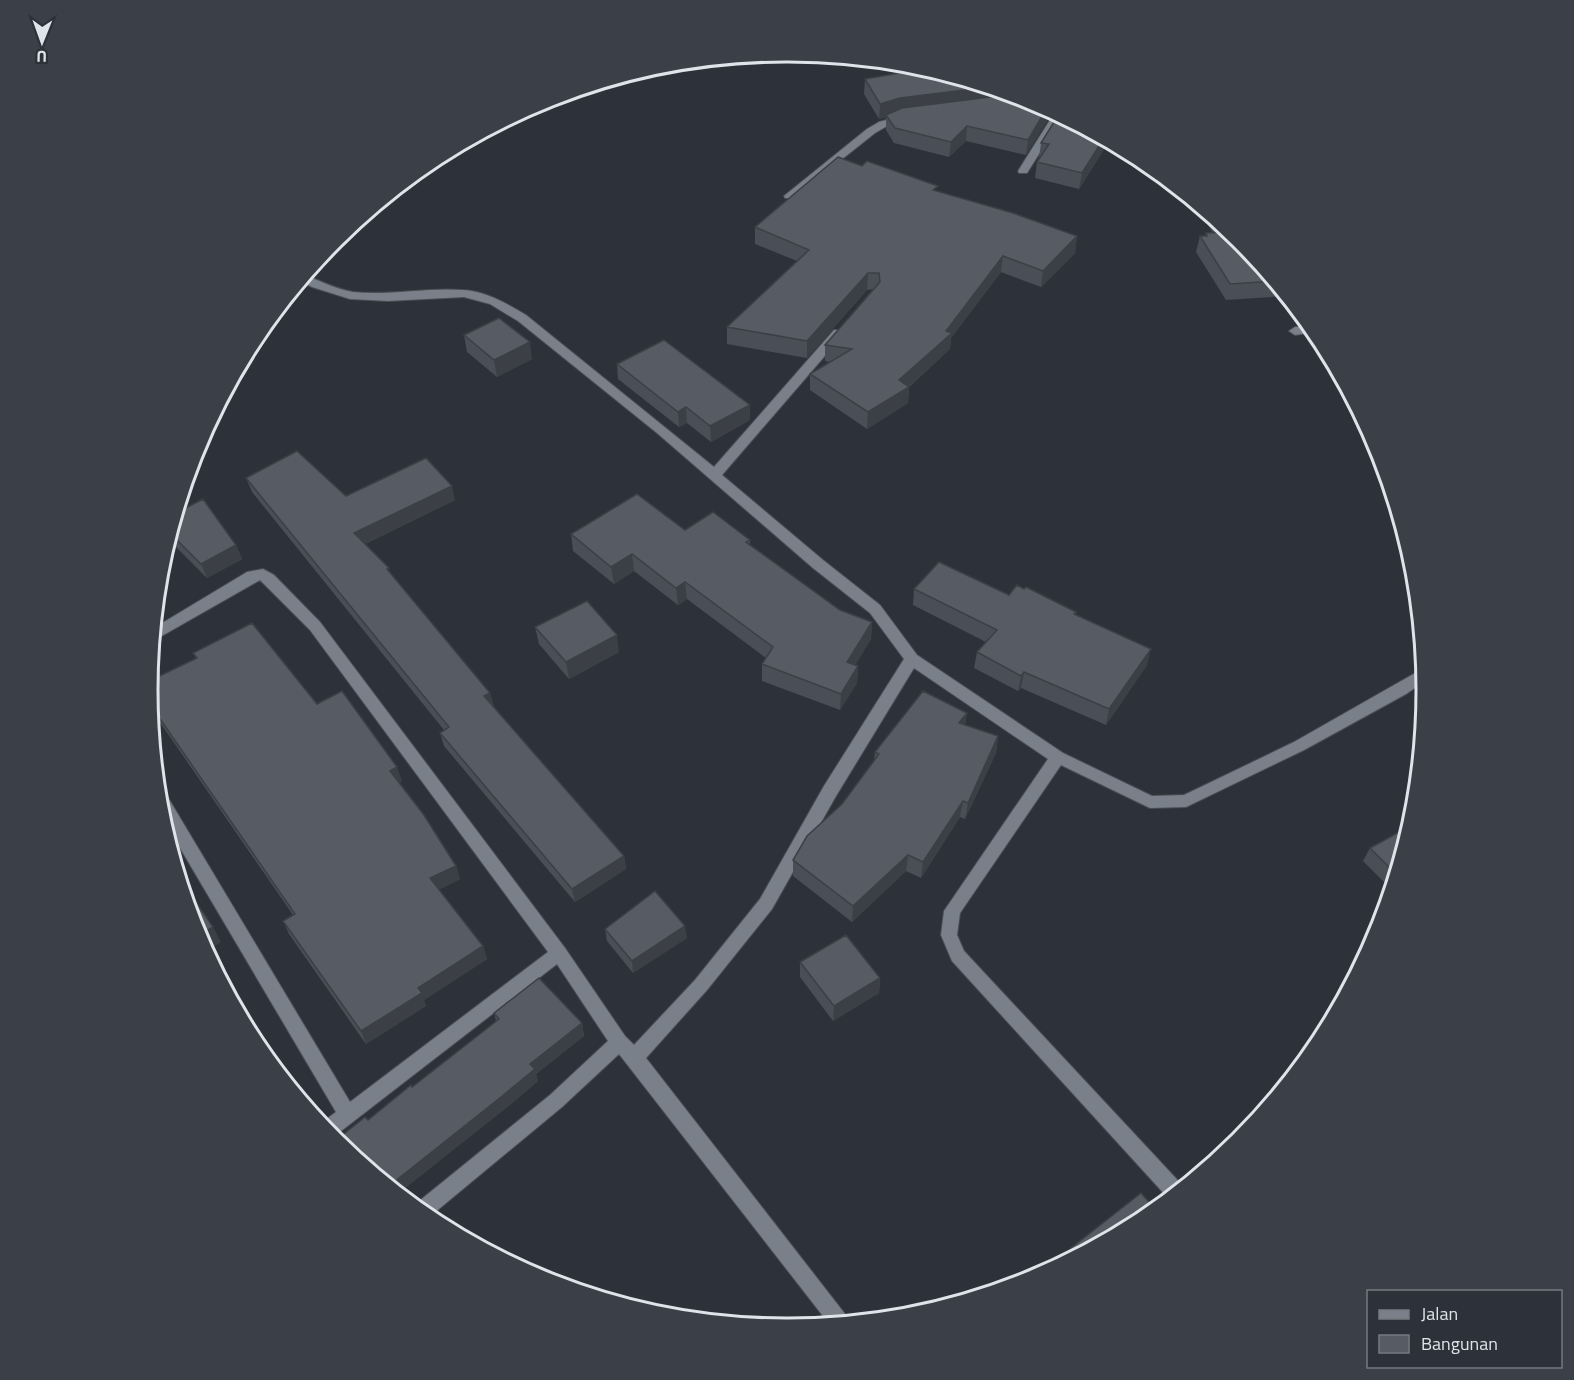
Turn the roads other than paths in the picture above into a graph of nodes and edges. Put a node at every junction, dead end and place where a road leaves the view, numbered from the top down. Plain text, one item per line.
1 (911, 117) edge
2 (1054, 121) edge
3 (1023, 171) dead end
4 (789, 196) edge
5 (309, 281) edge
6 (850, 320) edge
7 (1302, 330) edge
8 (1295, 331) dead end
9 (714, 476) junction
10 (162, 631) edge
11 (912, 659) junction
12 (1416, 680) edge
13 (1058, 757) junction
14 (173, 821) edge
15 (559, 953) junction
16 (619, 1042) junction
17 (635, 1058) junction
18 (347, 1114) junction
19 (334, 1125) edge
20 (1172, 1187) edge
21 (428, 1206) edge
22 (836, 1316) edge

1 - 4 street
2 - 3 street
5 - 9 street
6 - 9 street
7 - 8 street
9 - 11 street
10 - 15 street
11 - 13 street
11 - 17 street
12 - 13 street
13 - 20 street
14 - 18 street
15 - 16 street
15 - 18 street
16 - 17 street
16 - 21 street
17 - 22 street
18 - 19 street

